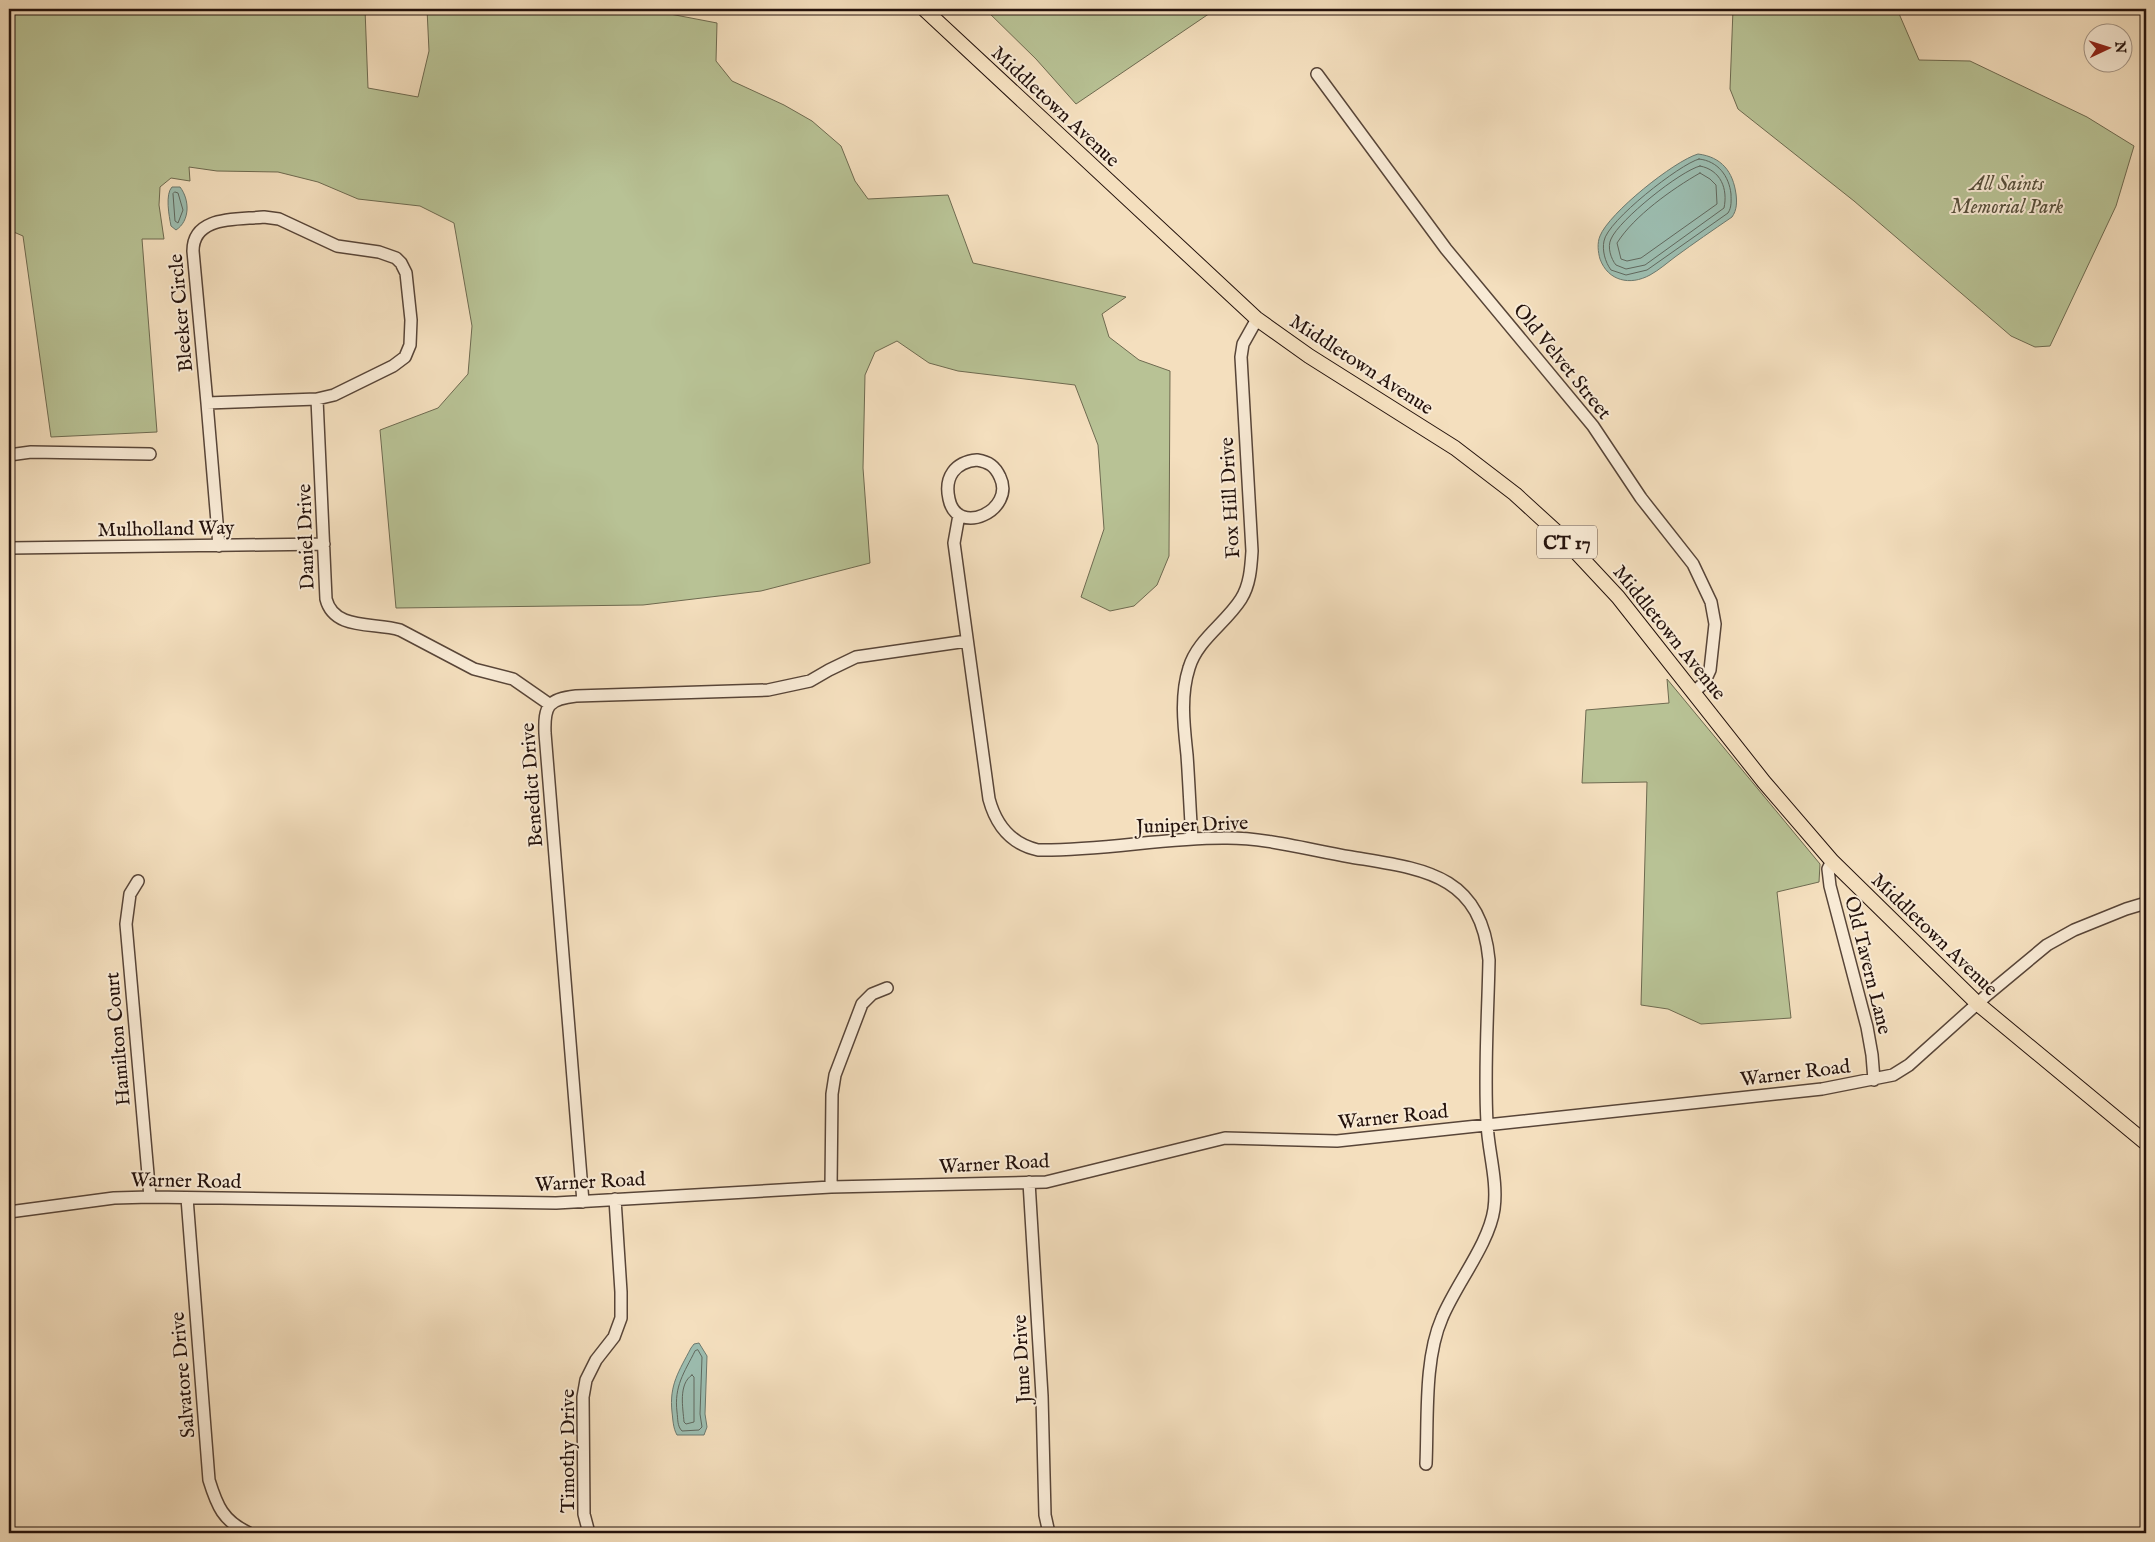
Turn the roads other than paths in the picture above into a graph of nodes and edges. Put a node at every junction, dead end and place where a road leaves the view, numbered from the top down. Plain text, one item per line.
1 (929, 10) edge
2 (1316, 74) dead end
3 (1257, 319) junction
4 (317, 399) junction
5 (207, 403) junction
6 (150, 454) dead end
7 (9, 455) edge
8 (958, 515) junction
9 (324, 544) junction
10 (219, 546) junction
11 (9, 548) edge
12 (967, 641) junction
13 (1694, 692) junction
14 (549, 704) junction
15 (1192, 839) junction
16 (1832, 861) junction
17 (138, 881) dead end
18 (2146, 903) edge
19 (887, 988) dead end
20 (1978, 1004) junction
21 (1874, 1080) junction
22 (1487, 1124) junction
23 (2146, 1143) edge
24 (1029, 1182) junction
25 (831, 1187) junction
26 (150, 1197) junction
27 (187, 1198) junction
28 (615, 1199) junction
29 (583, 1202) junction
30 (9, 1212) edge
31 (1426, 1464) dead end
32 (249, 1533) edge
33 (589, 1533) edge
34 (1049, 1533) edge

1 - 3 main road, Middletown Avenue / CT 17
2 - 13 street, Old Velvet Street
3 - 13 main road, Middletown Avenue / CT 17
3 - 15 street, Fox Hill Drive
4 - 5 street, Bleeker Circle
4 - 5 street, Bleeker Circle
4 - 9 street, Daniel Drive
5 - 10 street, Bleeker Circle
6 - 7 street
8 - 8 street
8 - 12 street, Juniper Drive
9 - 10 street, Mulholland Way
9 - 14 street, Daniel Drive
10 - 11 street, Mulholland Way
12 - 14 street, Benedict Drive
12 - 15 street, Juniper Drive
13 - 16 main road, Middletown Avenue / CT 17
14 - 29 street, Benedict Drive
15 - 22 street, Juniper Drive
16 - 20 main road, Middletown Avenue / CT 17
16 - 21 street, Old Tavern Lane
17 - 26 street, Hamilton Court
18 - 20 street, Warner Road
19 - 25 street
20 - 21 street, Warner Road
20 - 23 main road, Middletown Avenue / CT 17
21 - 22 street, Warner Road
22 - 24 street, Warner Road
22 - 31 street, Juniper Drive
24 - 25 street, Warner Road
24 - 34 street, June Drive
25 - 28 street, Warner Road
26 - 27 street, Warner Road
26 - 30 street, Warner Road
27 - 29 street, Warner Road
27 - 32 street, Salvatore Drive
28 - 29 street, Warner Road
28 - 33 street, Timothy Drive

